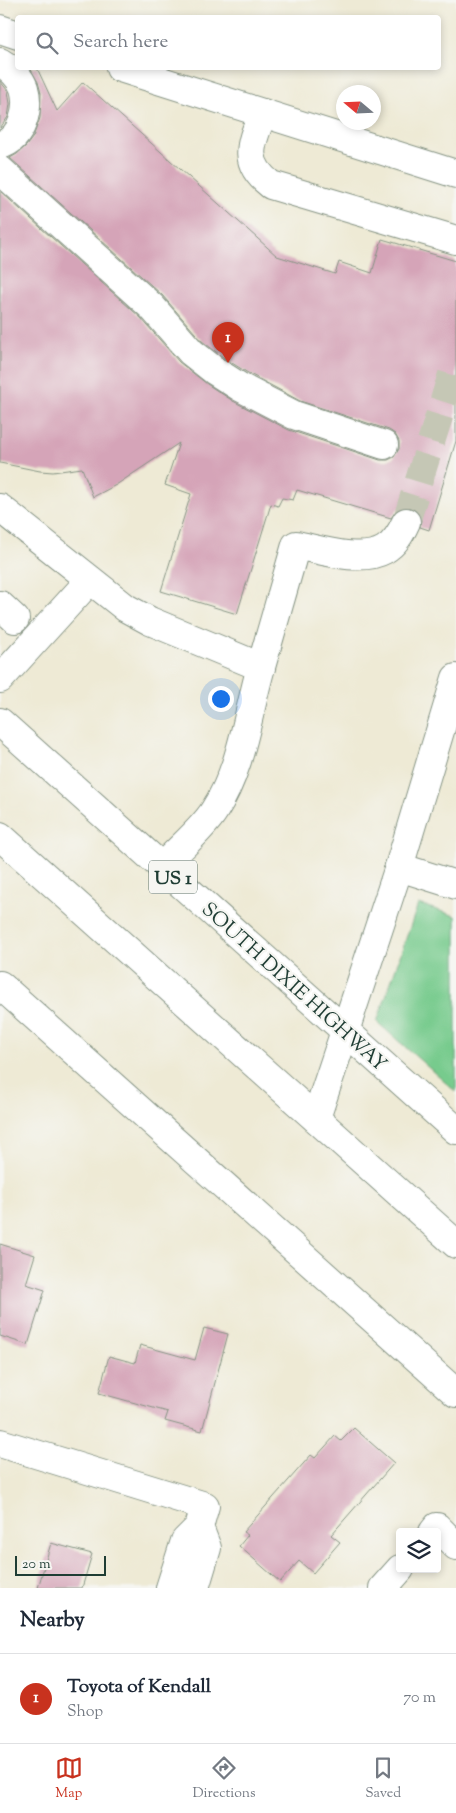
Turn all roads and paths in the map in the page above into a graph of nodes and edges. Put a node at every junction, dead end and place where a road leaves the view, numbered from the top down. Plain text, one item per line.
1 (0, 29) edge
2 (15, 34) edge
3 (0, 62) edge
4 (126, 70) edge
5 (263, 113) junction
6 (0, 145) edge
7 (2, 171) edge
8 (456, 174) edge
9 (456, 240) edge
10 (384, 445) dead end
11 (0, 508) edge
12 (406, 522) tunnel mouth
13 (90, 580) junction
14 (261, 667) junction
15 (456, 678) edge
16 (0, 679) edge
17 (0, 722) edge
18 (0, 836) edge
19 (162, 867) junction
20 (399, 867) junction
21 (456, 885) edge
22 (0, 985) edge
23 (345, 1031) junction
24 (316, 1118) junction
25 (456, 1130) edge
26 (456, 1244) edge
27 (456, 1393) edge
28 (0, 1443) edge
29 (202, 1516) junction
30 (441, 1531) edge
31 (456, 1546) edge
32 (396, 1573) edge
33 (170, 1588) edge
34 (195, 1588) edge
35 (383, 1588) edge

1 - 2 main road
3 - 6 main road
4 - 5 main road
5 - 8 main road
5 - 9 main road
7 - 10 main road
11 - 13 main road
12 - 14 main road
13 - 14 main road
13 - 16 main road
14 - 19 main road
15 - 20 main road
17 - 19 main road, SOUTH DIXIE HIGHWAY / US 1
18 - 24 main road
19 - 23 main road, SOUTH DIXIE HIGHWAY / US 1
20 - 21 main road
20 - 23 main road
22 - 27 main road
23 - 24 main road
23 - 25 main road, SOUTH DIXIE HIGHWAY / US 1
24 - 26 main road
28 - 29 main road
29 - 33 main road
29 - 34 main road
30 - 31 main road
32 - 35 main road

